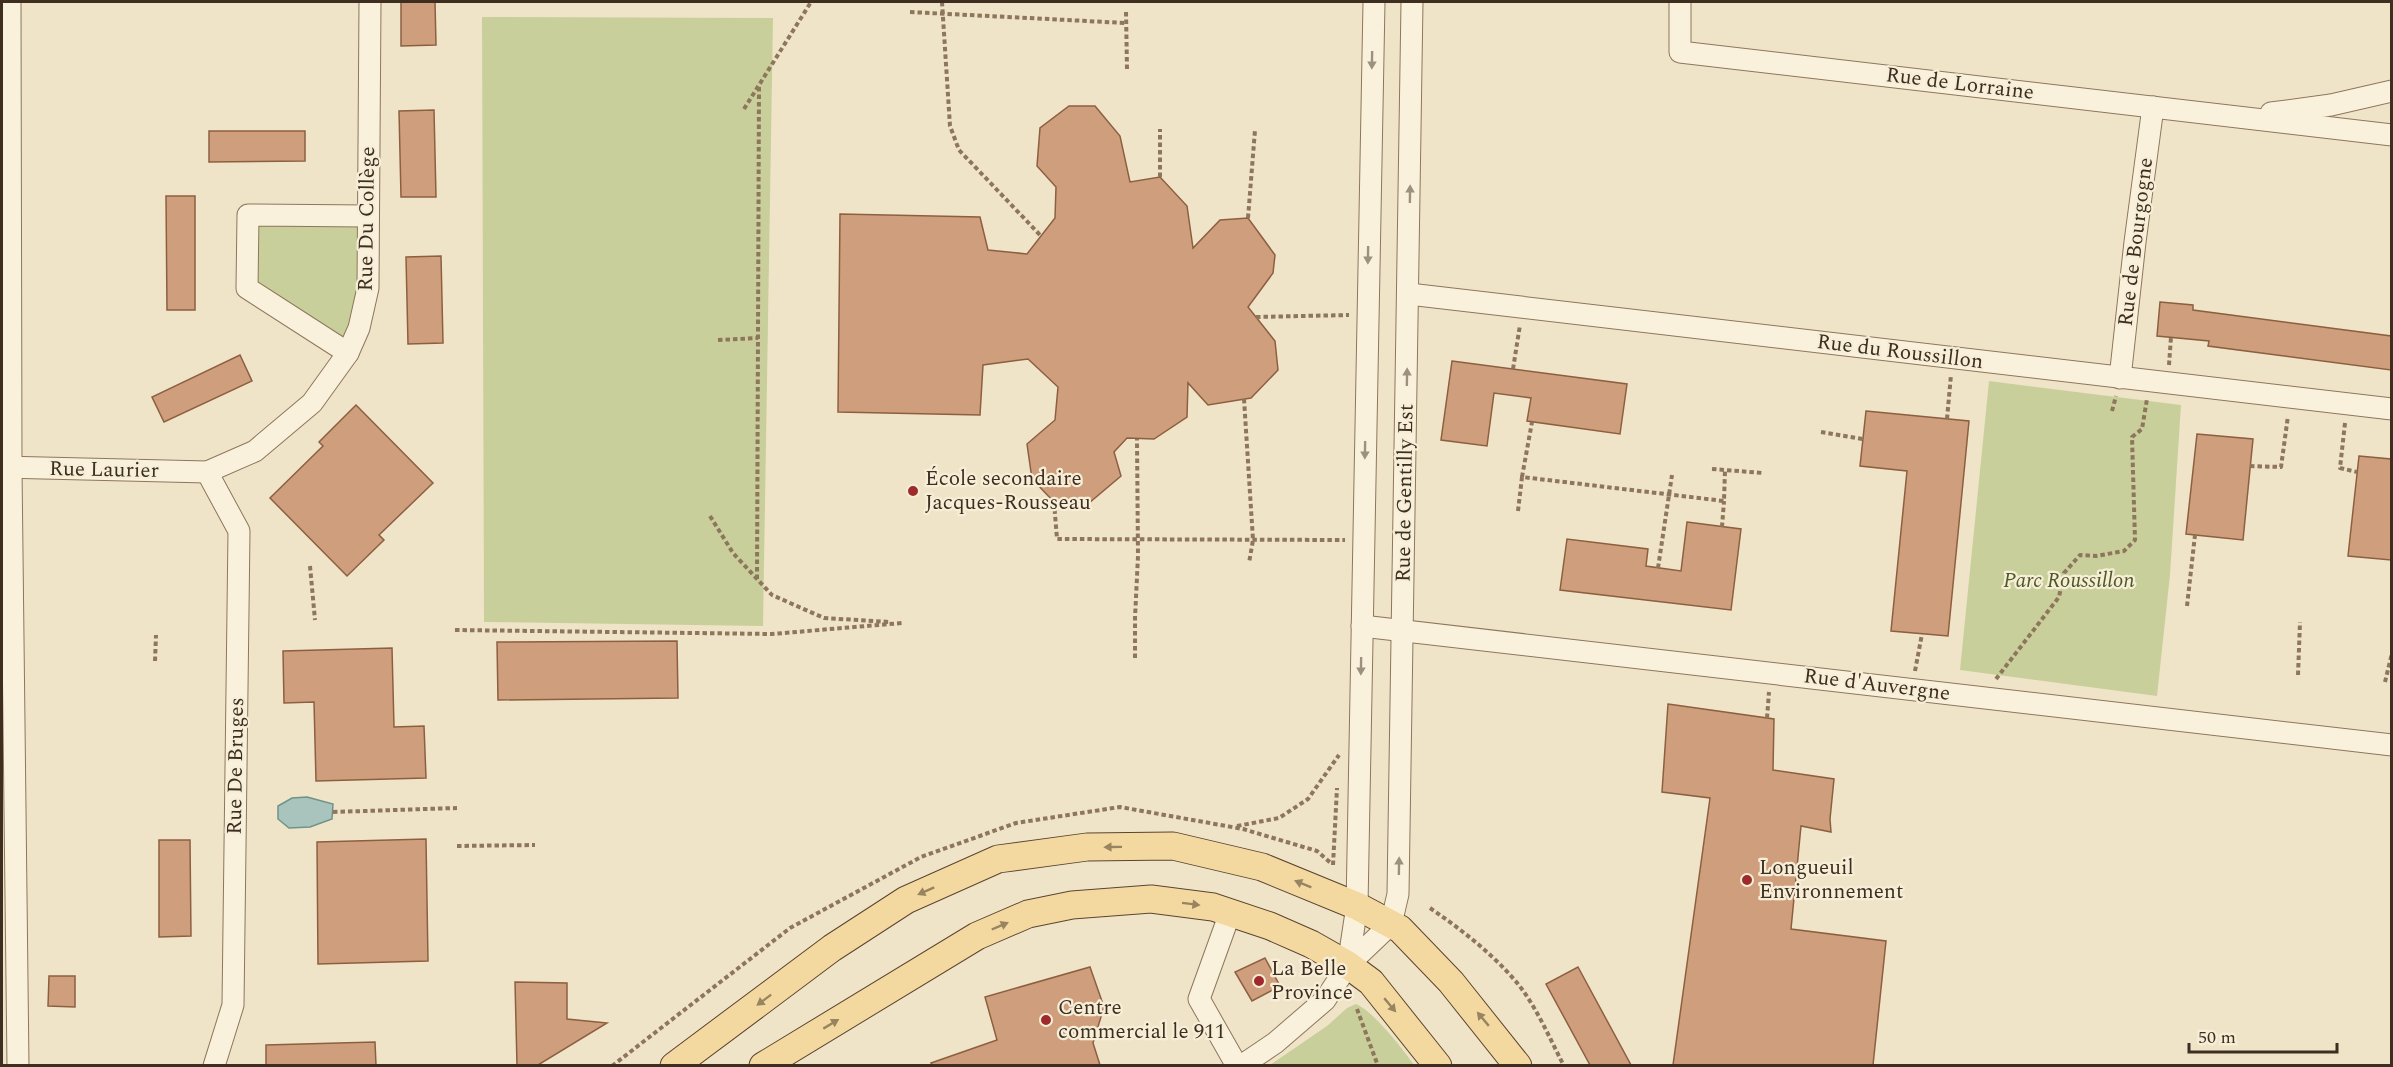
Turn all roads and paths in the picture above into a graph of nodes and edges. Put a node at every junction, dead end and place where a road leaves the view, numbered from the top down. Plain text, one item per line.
1 (10, 2) edge
2 (370, 2) edge
3 (811, 2) edge
4 (942, 2) edge
5 (1374, 2) edge
6 (1412, 2) edge
7 (1680, 2) edge
8 (910, 12) dead end
9 (1125, 12) dead end
10 (1126, 23) junction
11 (1127, 69) dead end
12 (759, 86) junction
13 (2391, 91) edge
14 (2153, 107) junction
15 (744, 109) dead end
16 (2239, 117) junction
17 (1160, 129) dead end
18 (1255, 130) dead end
19 (2391, 135) edge
20 (1160, 177) dead end
21 (368, 216) junction
22 (1248, 218) dead end
23 (1041, 236) dead end
24 (1409, 294) junction
25 (1522, 308) junction
26 (1367, 312) junction
27 (1256, 317) dead end
28 (758, 338) junction
29 (2171, 338) dead end
30 (718, 340) dead end
31 (348, 353) junction
32 (1952, 358) junction
33 (1513, 369) dead end
34 (2120, 378) junction
35 (2158, 382) junction
36 (2290, 397) junction
37 (1244, 399) dead end
38 (2348, 404) junction
39 (2391, 409) edge
40 (1947, 419) dead end
41 (1532, 422) dead end
42 (1821, 432) dead end
43 (1137, 439) dead end
44 (1863, 439) dead end
45 (2250, 466) dead end
46 (6, 467) edge
47 (1712, 469) dead end
48 (1725, 470) junction
49 (207, 472) junction
50 (2357, 472) dead end
51 (1763, 473) dead end
52 (1672, 475) dead end
53 (1522, 477) junction
54 (1669, 494) junction
55 (1724, 501) junction
56 (1054, 502) dead end
57 (1518, 511) dead end
58 (710, 516) dead end
59 (1722, 527) dead end
60 (2195, 535) dead end
61 (1138, 539) junction
62 (1253, 540) junction
63 (1364, 542) junction
64 (1249, 563) dead end
65 (310, 566) dead end
66 (1658, 568) dead end
67 (757, 579) junction
68 (2187, 606) dead end
69 (315, 620) dead end
70 (2300, 622) dead end
71 (1362, 626) junction
72 (455, 630) dead end
73 (1402, 630) junction
74 (1922, 634) dead end
75 (156, 635) dead end
76 (2391, 652) edge
77 (1135, 658) dead end
78 (2391, 659) edge
79 (155, 661) dead end
80 (2298, 675) dead end
81 (2385, 682) dead end
82 (1912, 690) junction
83 (1982, 697) junction
84 (2391, 745) edge
85 (1339, 755) dead end
86 (457, 808) dead end
87 (333, 812) dead end
88 (1232, 827) dead end
89 (535, 845) dead end
90 (457, 846) dead end
91 (1357, 906) junction
92 (1430, 908) dead end
93 (1230, 913) junction
94 (1391, 924) junction
95 (1348, 965) junction
96 (1356, 1009) dead end
97 (18, 1065) edge
98 (214, 1065) edge
99 (674, 1065) edge
100 (763, 1065) edge
101 (1239, 1065) edge
102 (1378, 1065) edge
103 (1438, 1065) edge
104 (1518, 1065) edge
105 (1564, 1065) edge

1 - 46 street
2 - 21 street, Rue Du Collège
3 - 12 path
4 - 23 path, bridge
5 -> 26 street, Rue de Gentilly Est
24 -> 6 street, Rue de Gentilly Est
7 - 14 street, Rue de Lorraine
8 - 10 path
9 - 10 path
10 - 11 path
12 - 15 path
12 - 28 path
13 - 16 street, Rue de Lorraine
14 - 16 street, Rue de Lorraine
14 - 34 street, Rue de Bourgogne
16 - 19 street, Rue de Lorraine
17 - 20 path
18 - 22 path
21 - 31 street, Rue Du Collège
21 - 31 street
24 - 25 street, Rue du Roussillon
73 -> 24 street, Rue de Gentilly Est
25 - 32 street, Rue du Roussillon
25 - 33 path
26 - 27 path
26 -> 63 street, Rue de Gentilly Est
28 - 30 path
28 - 67 path
29 - 35 path
31 - 49 street, Rue Du Collège
32 - 34 street, Rue du Roussillon
32 - 40 path
34 - 35 street, Rue du Roussillon
35 - 36 street, Rue du Roussillon
35 - 83 path
36 - 38 street, Rue du Roussillon
36 - 45 path
37 - 62 path
38 - 39 street, Rue du Roussillon
38 - 50 path
41 - 53 path
42 - 44 path
43 - 61 path
46 - 49 street, Rue Laurier
46 - 97 street
47 - 48 path
48 - 51 path
48 - 55 path
49 - 98 street, Rue De Bruges
52 - 54 path
53 - 54 path
53 - 57 path
54 - 55 path
54 - 66 path
55 - 59 path
56 - 61 path
58 - 67 path
60 - 68 path
61 - 62 path
61 - 77 path
62 - 63 path
62 - 64 path
63 - 71 street, Rue de Gentilly Est
65 - 69 path
67 - 72 path
70 - 80 path
71 - 73 street, Rue d'Auvergne
71 -> 91 street, Rue de Gentilly Est
73 - 82 street, Rue d'Auvergne
94 -> 73 street, Rue de Gentilly Est
74 - 82 path
75 - 79 path
76 - 78 path
78 - 81 path
82 - 83 street, Rue d'Auvergne
83 - 84 street, Rue d'Auvergne
85 - 88 path
86 - 87 path
89 - 90 path
91 - 94 main road
91 - 95 street, Rue de Gentilly Est
91 -> 99 main road
92 - 105 path
93 - 95 main road
100 -> 93 main road
93 - 101 street
94 - 95 street, Rue de Gentilly Est
104 -> 94 main road
95 - 101 street, Rue de Gentilly Est
95 -> 103 main road
96 - 102 path

